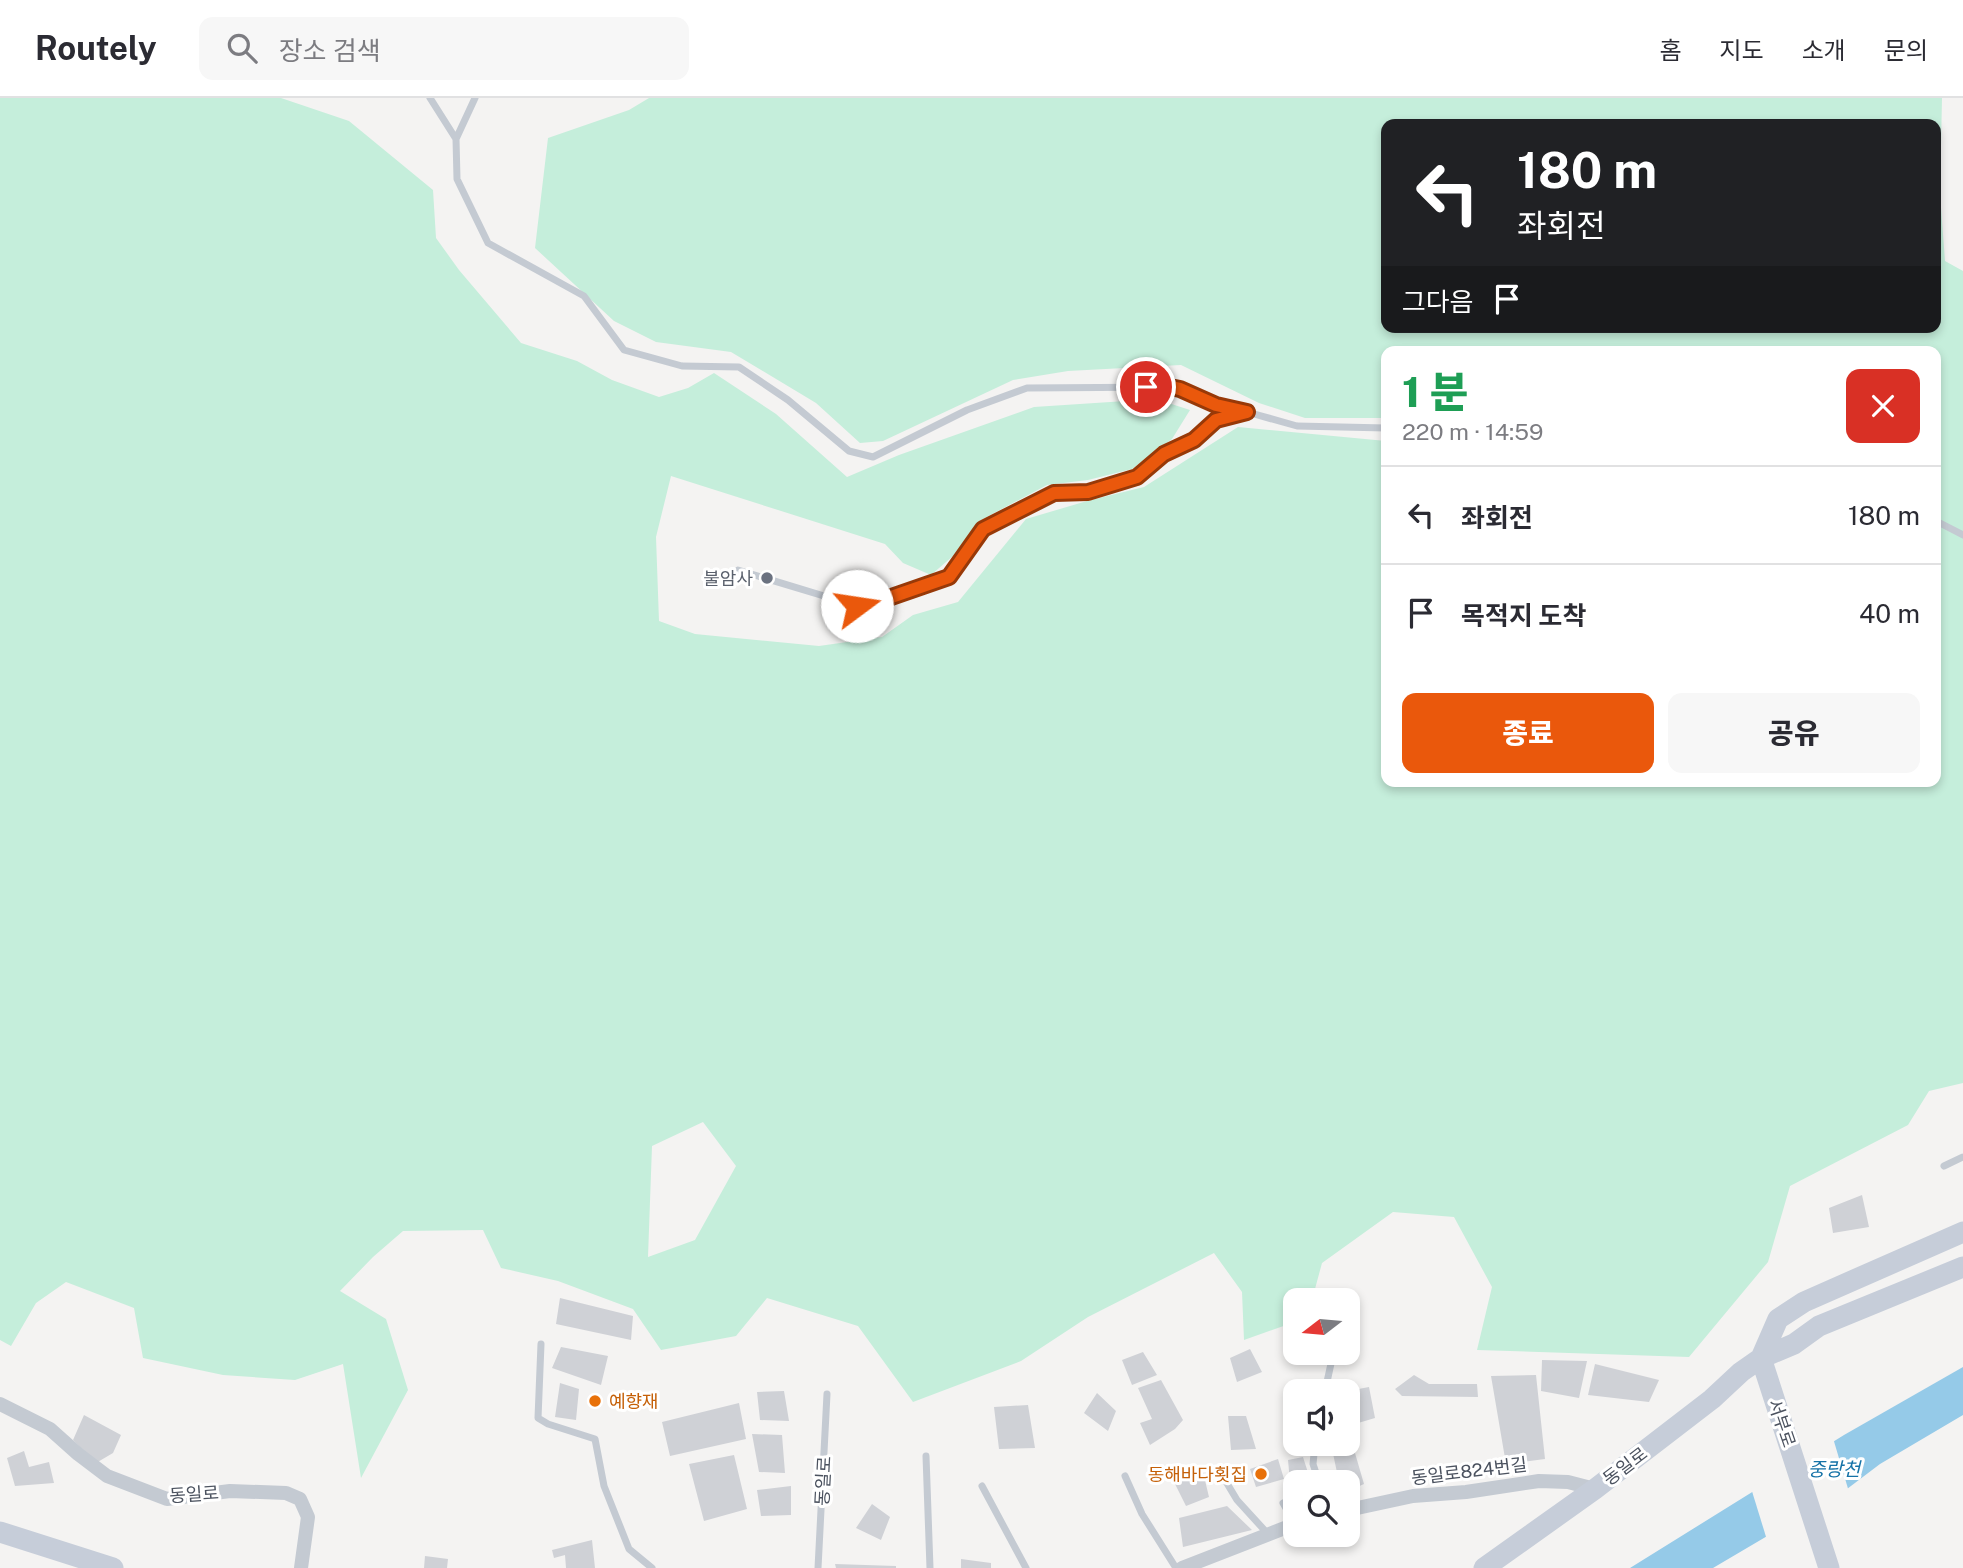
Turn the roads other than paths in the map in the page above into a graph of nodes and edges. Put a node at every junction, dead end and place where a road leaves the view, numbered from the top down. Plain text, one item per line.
1 (430, 98) edge
2 (475, 98) edge
3 (456, 139) junction
4 (1247, 412) junction
5 (1381, 428) edge
6 (1941, 524) edge
7 (1963, 535) edge
8 (738, 570) dead end
9 (1963, 1157) edge
10 (1944, 1166) dead end
11 (1963, 1232) edge
12 (1963, 1267) edge
13 (541, 1344) dead end
14 (1760, 1358) junction
15 (827, 1394) dead end
16 (0, 1404) edge
17 (926, 1456) dead end
18 (1125, 1476) dead end
19 (1225, 1480) dead end
20 (982, 1486) dead end
21 (1595, 1489) junction
22 (1360, 1507) edge
23 (1283, 1529) edge
24 (0, 1532) edge
25 (1269, 1535) junction
26 (1826, 1560) edge
27 (113, 1568) edge
28 (302, 1568) edge
29 (652, 1568) edge
30 (818, 1568) edge
31 (930, 1568) edge
32 (1026, 1568) edge
33 (1179, 1568) edge
34 (1484, 1568) edge

1 - 3 lane
2 - 3 lane
3 - 4 lane
4 - 5 lane
4 - 8 lane
6 - 7 lane
9 - 10 lane
11 - 14 street, 동일로
12 - 14 street, 동일로
13 - 29 lane
14 - 21 street, 동일로
14 - 26 street, 서부로
15 - 30 lane, 동일로
16 - 28 street, 동일로
17 - 31 lane
18 - 33 lane
19 - 25 lane
20 - 32 lane
21 - 22 street, 동일로824번길
21 - 34 street, 동일로
23 - 25 street
24 - 27 street
25 - 33 street

